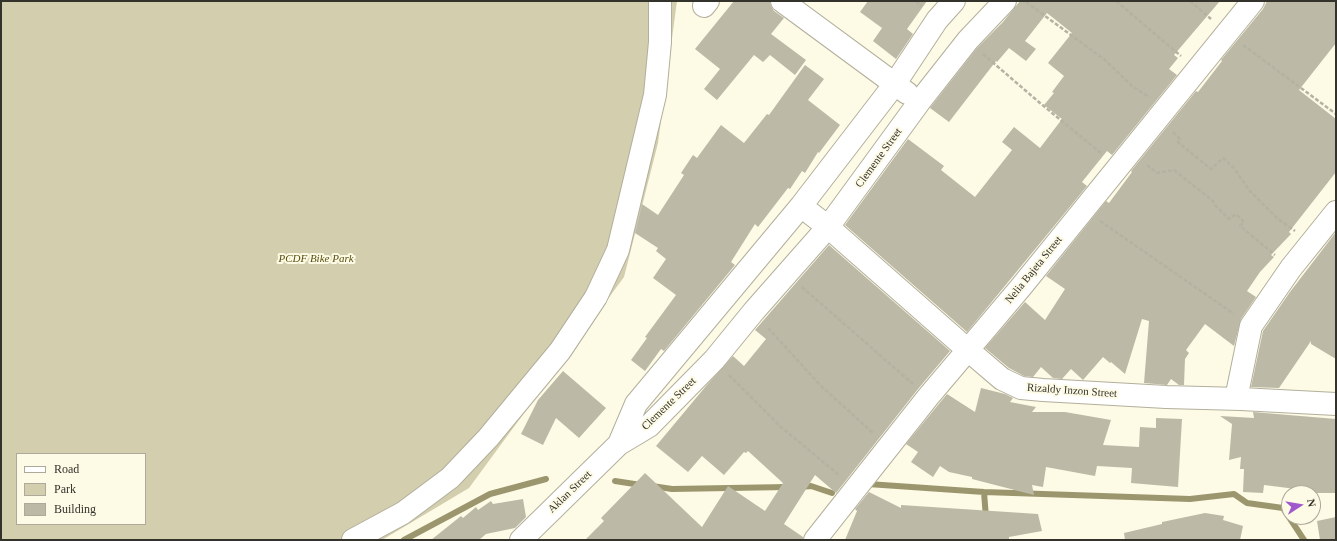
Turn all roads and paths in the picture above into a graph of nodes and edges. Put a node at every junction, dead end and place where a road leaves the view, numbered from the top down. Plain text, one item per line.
1 (660, 1) edge
2 (782, 1) edge
3 (954, 1) edge
4 (1005, 1) edge
5 (1024, 1) edge
6 (1116, 1) edge
7 (1190, 1) edge
8 (1253, 1) edge
9 (1227, 33) junction
10 (968, 40) junction
11 (1197, 70) junction
12 (894, 85) junction
13 (920, 101) junction
14 (1160, 114) junction
15 (1336, 114) edge
16 (1123, 160) junction
17 (802, 206) junction
18 (1083, 210) junction
19 (1336, 212) edge
20 (828, 226) junction
21 (1312, 243) junction
22 (1290, 268) junction
23 (787, 274) junction
24 (754, 312) junction
25 (1251, 326) junction
26 (968, 350) junction
27 (714, 360) junction
28 (928, 397) junction
29 (1235, 399) junction
30 (1336, 404) edge
31 (619, 444) junction
32 (889, 447) junction
33 (855, 488) junction
34 (353, 540) edge
35 (521, 540) edge
36 (815, 540) edge

1 - 34 street
2 - 12 street
3 - 12 street, Clemente Street
4 - 10 street, Clemente Street
5 - 14 path
6 - 11 path
7 - 9 path
8 - 9 street, Nelia Bajeta Street
9 - 11 street, Nelia Bajeta Street
9 - 15 path
10 - 13 street, Clemente Street
10 - 16 path
11 - 14 street, Nelia Bajeta Street
12 - 13 street
12 - 17 street, Clemente Street
13 - 20 street, Clemente Street
14 - 16 street, Nelia Bajeta Street
14 - 21 path
16 - 18 street, Nelia Bajeta Street
16 - 22 path
17 - 20 street, Rizaldy Inzon Street
17 - 31 street, Clemente Street
18 - 25 path
18 - 26 street, Nelia Bajeta Street
19 - 21 street
20 - 23 street, Clemente Street
20 - 26 street, Rizaldy Inzon Street
21 - 22 street
22 - 25 street
23 - 24 street, Clemente Street
23 - 28 path
24 - 27 street, Clemente Street
24 - 32 path
25 - 29 street
26 - 28 street, Nelia Bajeta Street
26 - 29 street, Rizaldy Inzon Street
27 - 31 street, Clemente Street
27 - 33 path
28 - 32 street, Nelia Bajeta Street
29 - 30 street, Rizaldy Inzon Street
31 - 35 street, Aklan Street
32 - 33 street, Nelia Bajeta Street
33 - 36 street, Nelia Bajeta Street

